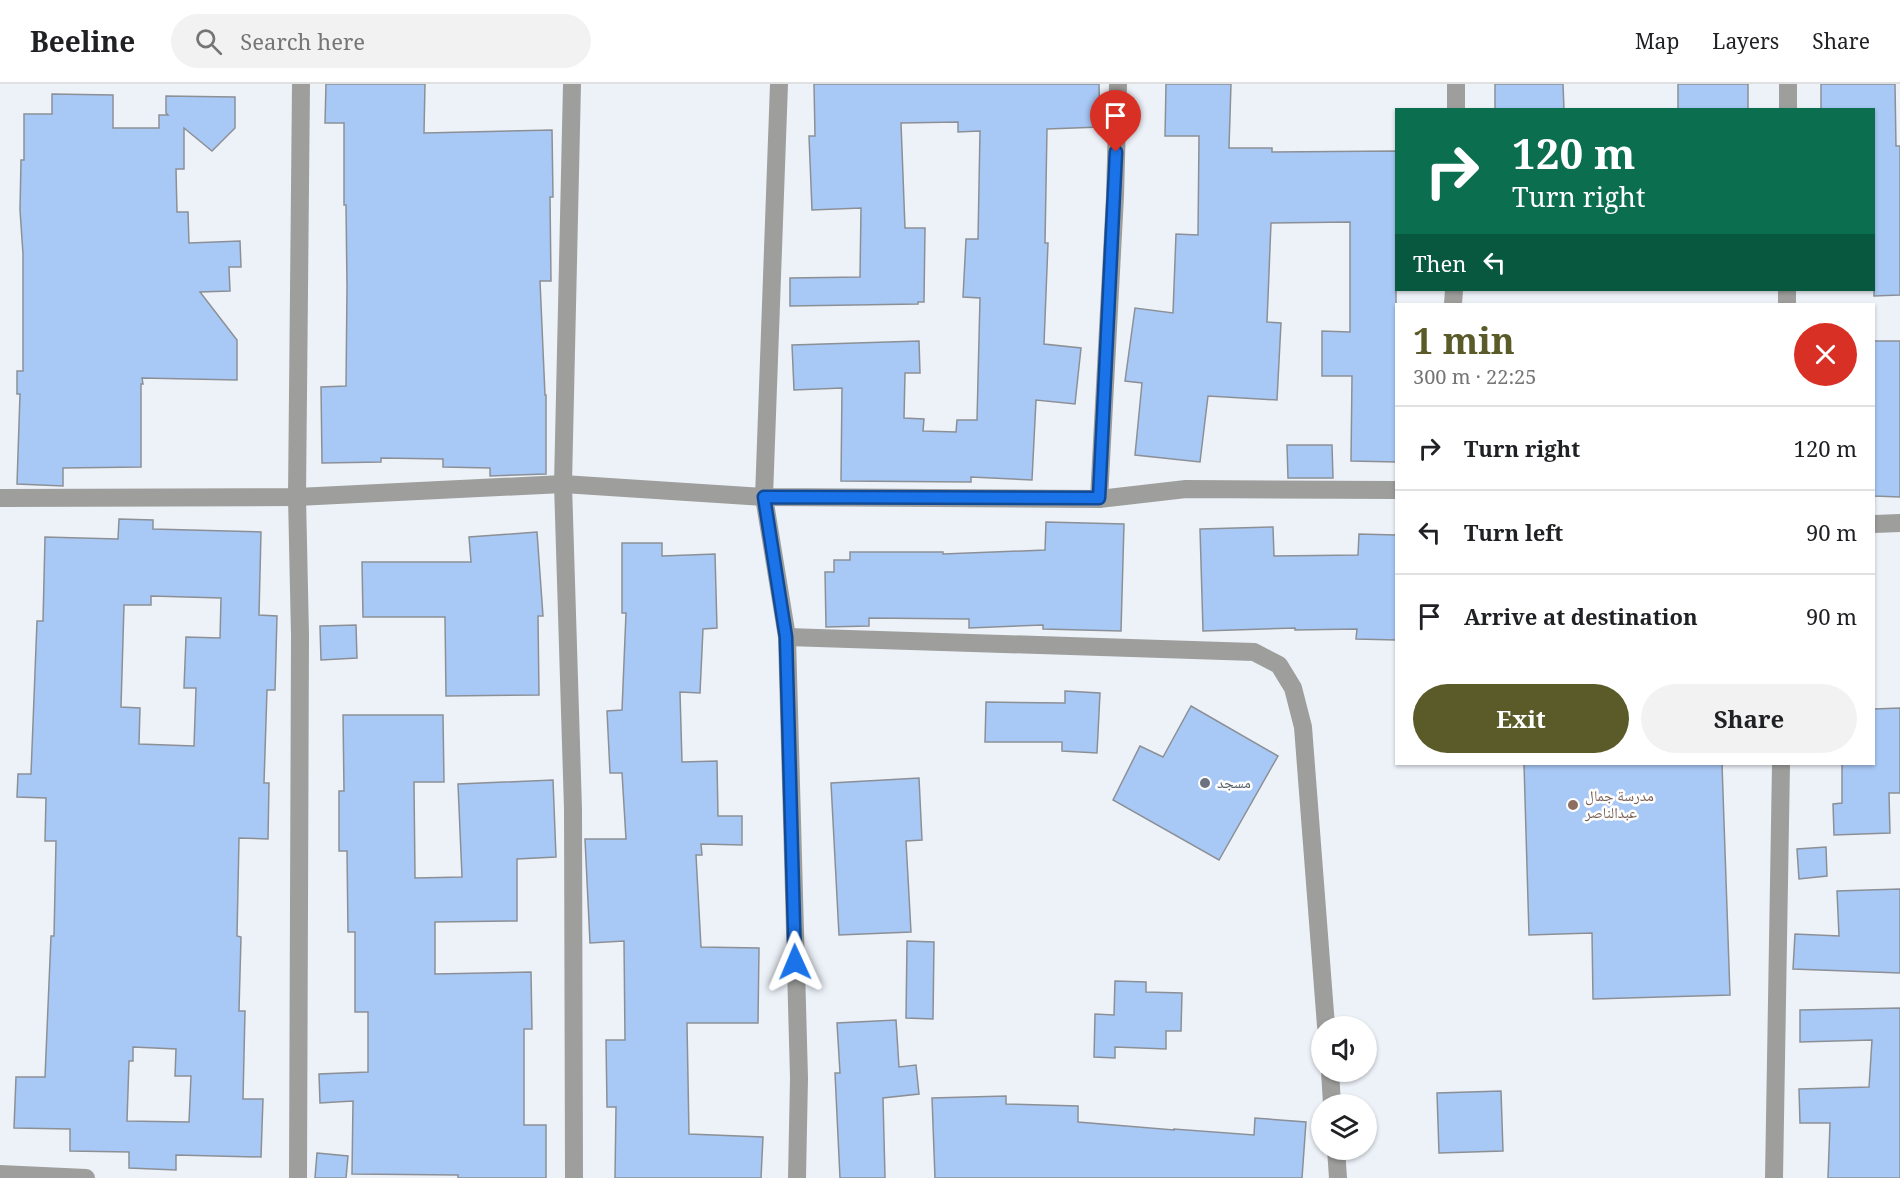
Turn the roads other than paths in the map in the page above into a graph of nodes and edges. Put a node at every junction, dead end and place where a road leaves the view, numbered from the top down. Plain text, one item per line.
1 (301, 84) edge
2 (572, 84) edge
3 (779, 84) edge
4 (1118, 84) edge
5 (1456, 84) edge
6 (1788, 84) edge
7 (1456, 108) edge
8 (1788, 108) edge
9 (562, 484) junction
10 (1395, 490) edge
11 (297, 497) junction
12 (764, 497) junction
13 (0, 498) edge
14 (1099, 498) junction
15 (1900, 523) edge
16 (1875, 524) edge
17 (786, 637) junction
18 (1781, 765) edge
19 (1325, 1016) edge
20 (1337, 1160) edge
21 (0, 1173) edge
22 (86, 1178) edge
23 (298, 1178) edge
24 (574, 1178) edge
25 (797, 1178) edge
26 (1338, 1178) edge
27 (1774, 1178) edge

1 - 11 street
2 - 9 street
3 - 12 street
4 - 14 street
5 - 7 street
6 - 8 street
9 - 11 street
9 - 12 street
9 - 24 street
10 - 14 street
11 - 13 street
11 - 23 street
12 - 14 street
12 - 17 street
15 - 16 street
17 - 19 street
17 - 25 street
18 - 27 street
20 - 26 street
21 - 22 street

